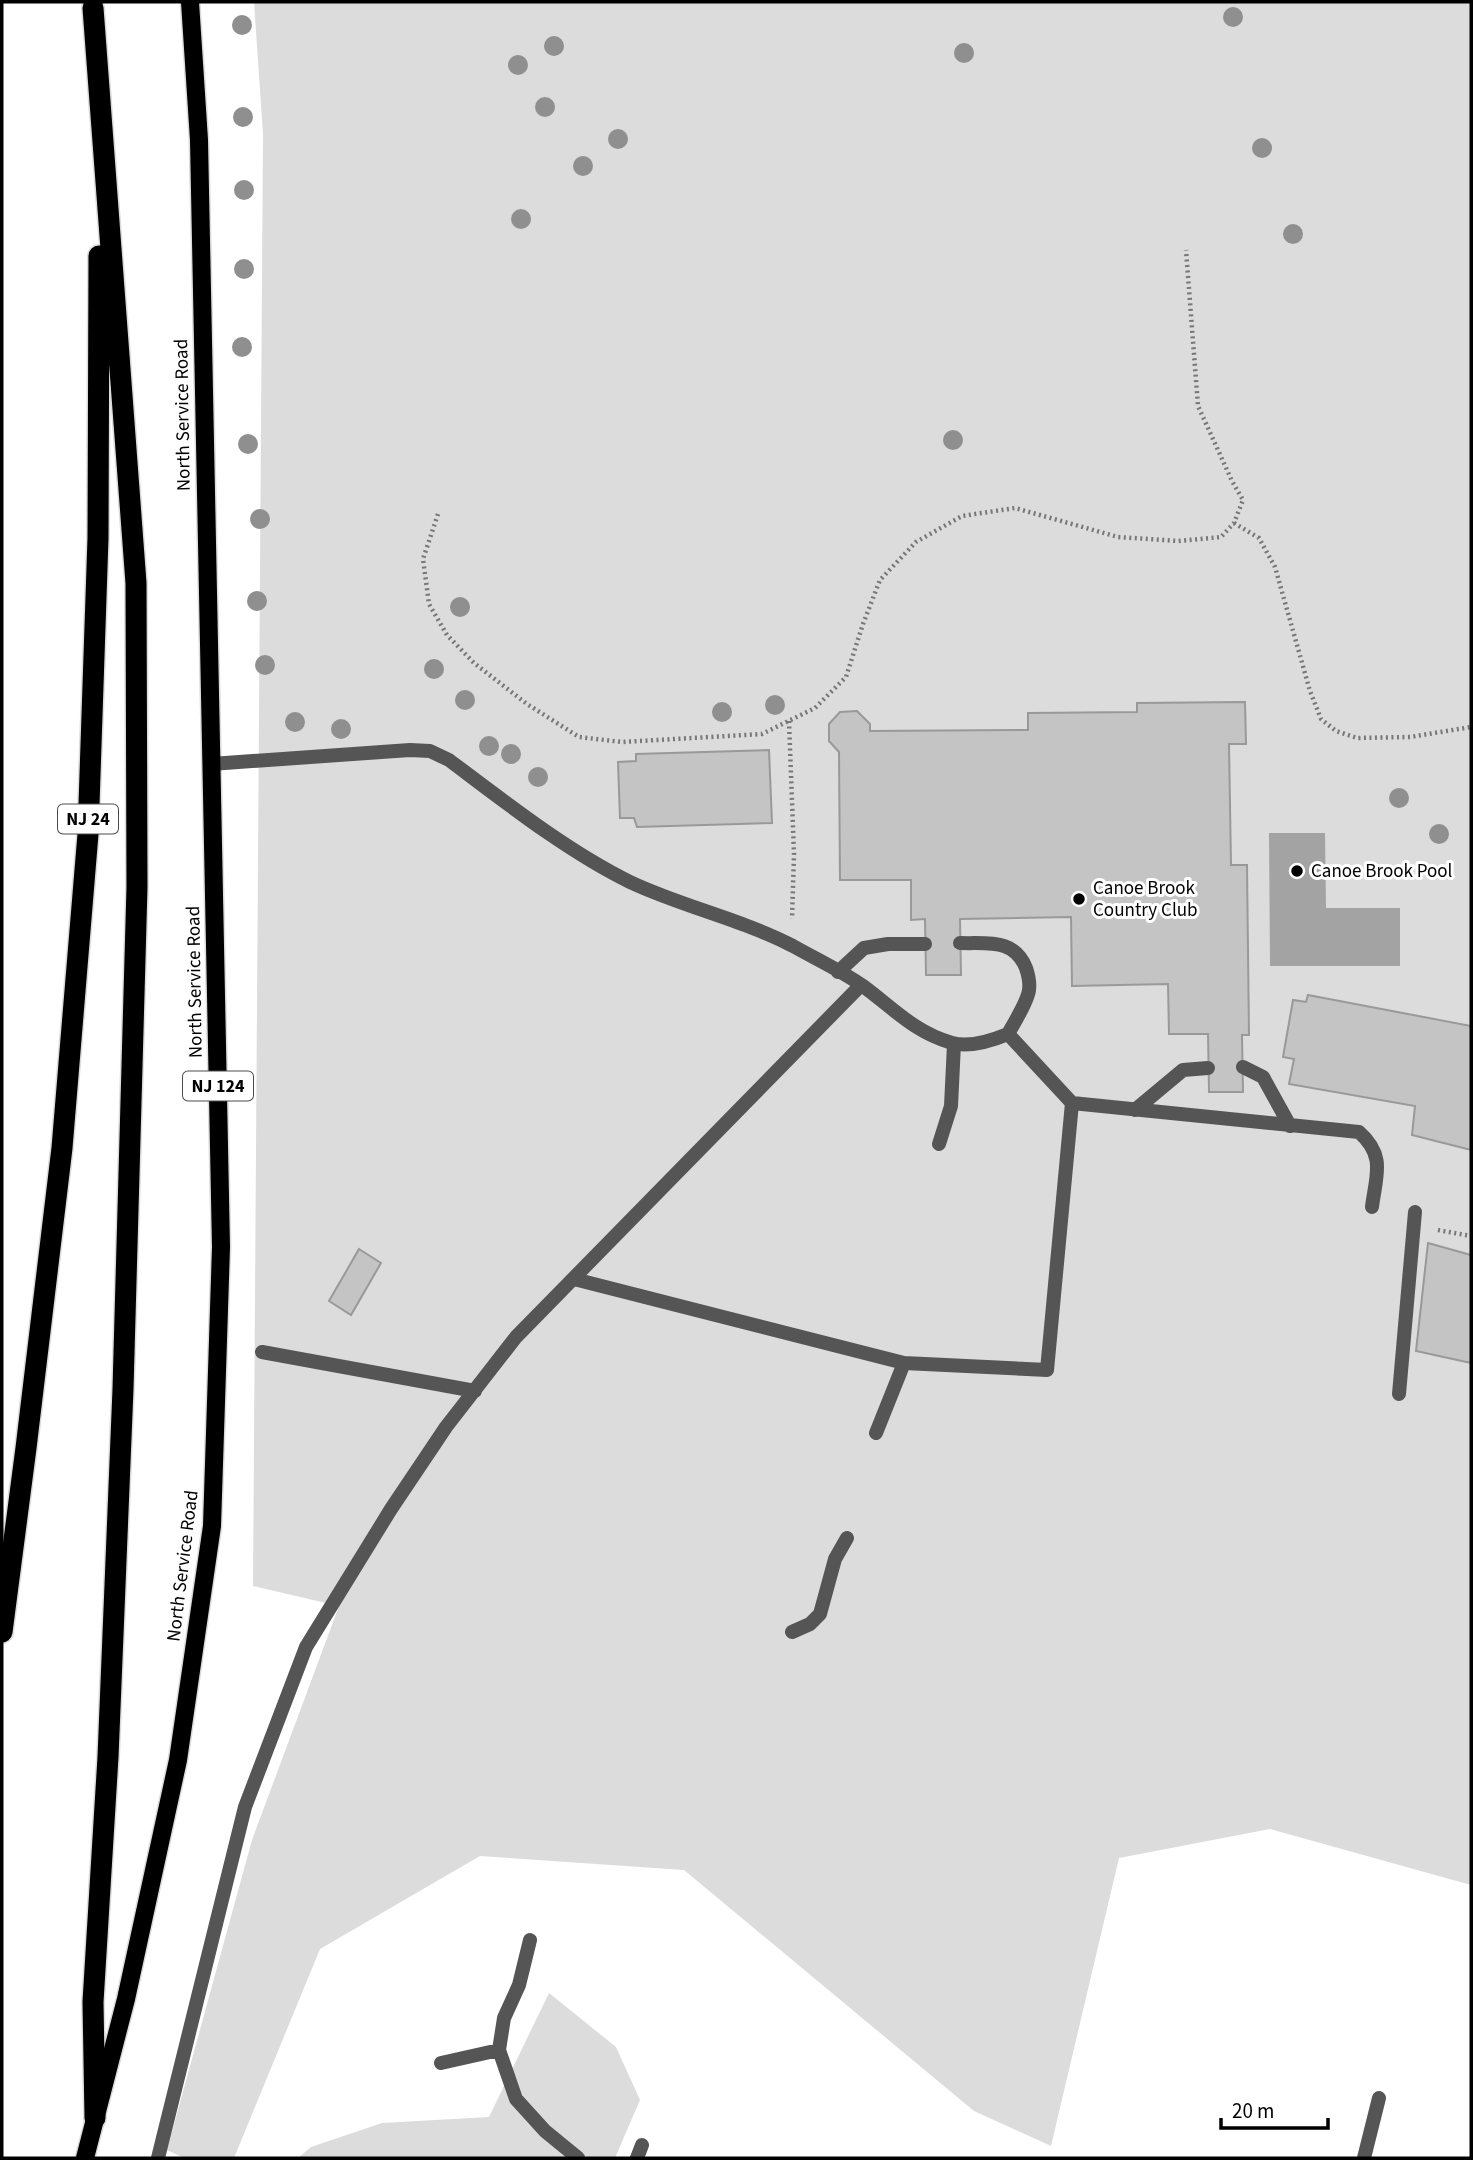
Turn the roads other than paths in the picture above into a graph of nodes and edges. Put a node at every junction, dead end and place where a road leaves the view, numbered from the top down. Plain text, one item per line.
1 (190, 2) edge
2 (93, 5) edge
3 (211, 764) junction
4 (960, 943) dead end
5 (925, 944) dead end
6 (838, 972) junction
7 (862, 985) junction
8 (1008, 1034) junction
9 (954, 1044) junction
10 (1242, 1067) dead end
11 (1208, 1068) dead end
12 (1072, 1103) junction
13 (1135, 1110) junction
14 (1290, 1126) junction
15 (939, 1144) dead end
16 (1372, 1207) dead end
17 (1414, 1219) road end
18 (574, 1279) junction
19 (262, 1352) dead end
20 (904, 1363) junction
21 (475, 1391) junction
22 (1399, 1394) dead end
23 (876, 1433) dead end
24 (847, 1538) dead end
25 (2, 1632) edge
26 (792, 1632) dead end
27 (530, 1940) dead end
28 (499, 2050) junction
29 (441, 2063) dead end
30 (1379, 2098) dead end
31 (95, 2118) junction
32 (85, 2158) edge
33 (158, 2158) edge
34 (578, 2158) edge
35 (1364, 2158) edge

1 - 3 main road, North Service Road / NJ 124
2 - 25 highway, NJ 24
2 - 31 highway
3 - 6 street
3 - 31 main road, North Service Road / NJ 124
4 - 8 street
5 - 6 street
6 - 7 street
7 - 9 street
7 - 18 street
8 - 9 street
8 - 12 street
9 - 15 street
10 - 14 street
11 - 13 street
12 - 13 street
12 - 20 street
13 - 14 street
14 - 16 street
17 - 22 street
18 - 20 street
18 - 21 street
19 - 21 street
20 - 23 street
21 - 33 street
24 - 26 street
27 - 28 street
28 - 29 street
28 - 34 street
30 - 35 street
31 - 32 main road, North Service Road / NJ 124

